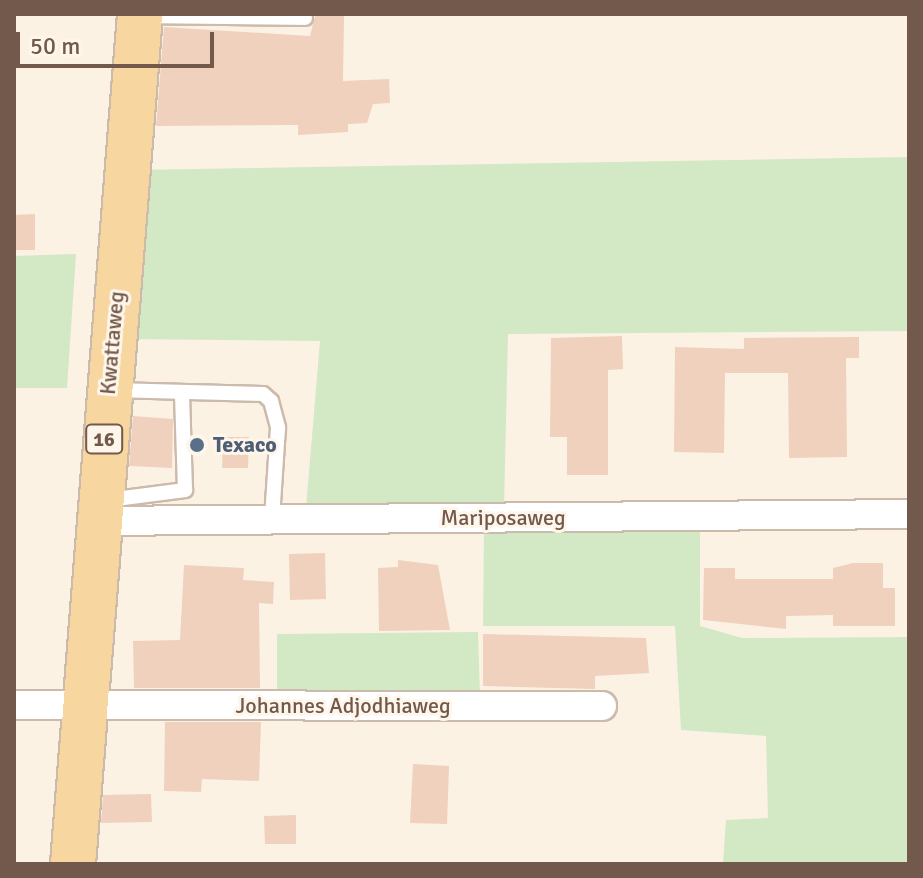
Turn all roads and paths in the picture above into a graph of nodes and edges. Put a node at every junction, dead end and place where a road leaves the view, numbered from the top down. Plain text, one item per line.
1 (140, 15) edge
2 (305, 18) dead end
3 (108, 390) junction
4 (182, 392) junction
5 (98, 511) junction
6 (909, 514) edge
7 (272, 519) junction
8 (14, 705) edge
9 (84, 706) junction
10 (602, 706) dead end
11 (73, 864) edge

1 - 2 lane
1 - 3 main road, Kwattaweg / 16
3 - 4 lane
3 - 5 main road, Kwattaweg / 16
4 - 5 lane
4 - 7 lane
5 - 7 street, Mariposaweg
5 - 9 main road, Kwattaweg / 16
6 - 7 street, Mariposaweg
8 - 9 street, Johannes Adjodhiaweg
9 - 10 street, Johannes Adjodhiaweg
9 - 11 main road, Kwattaweg / 16

